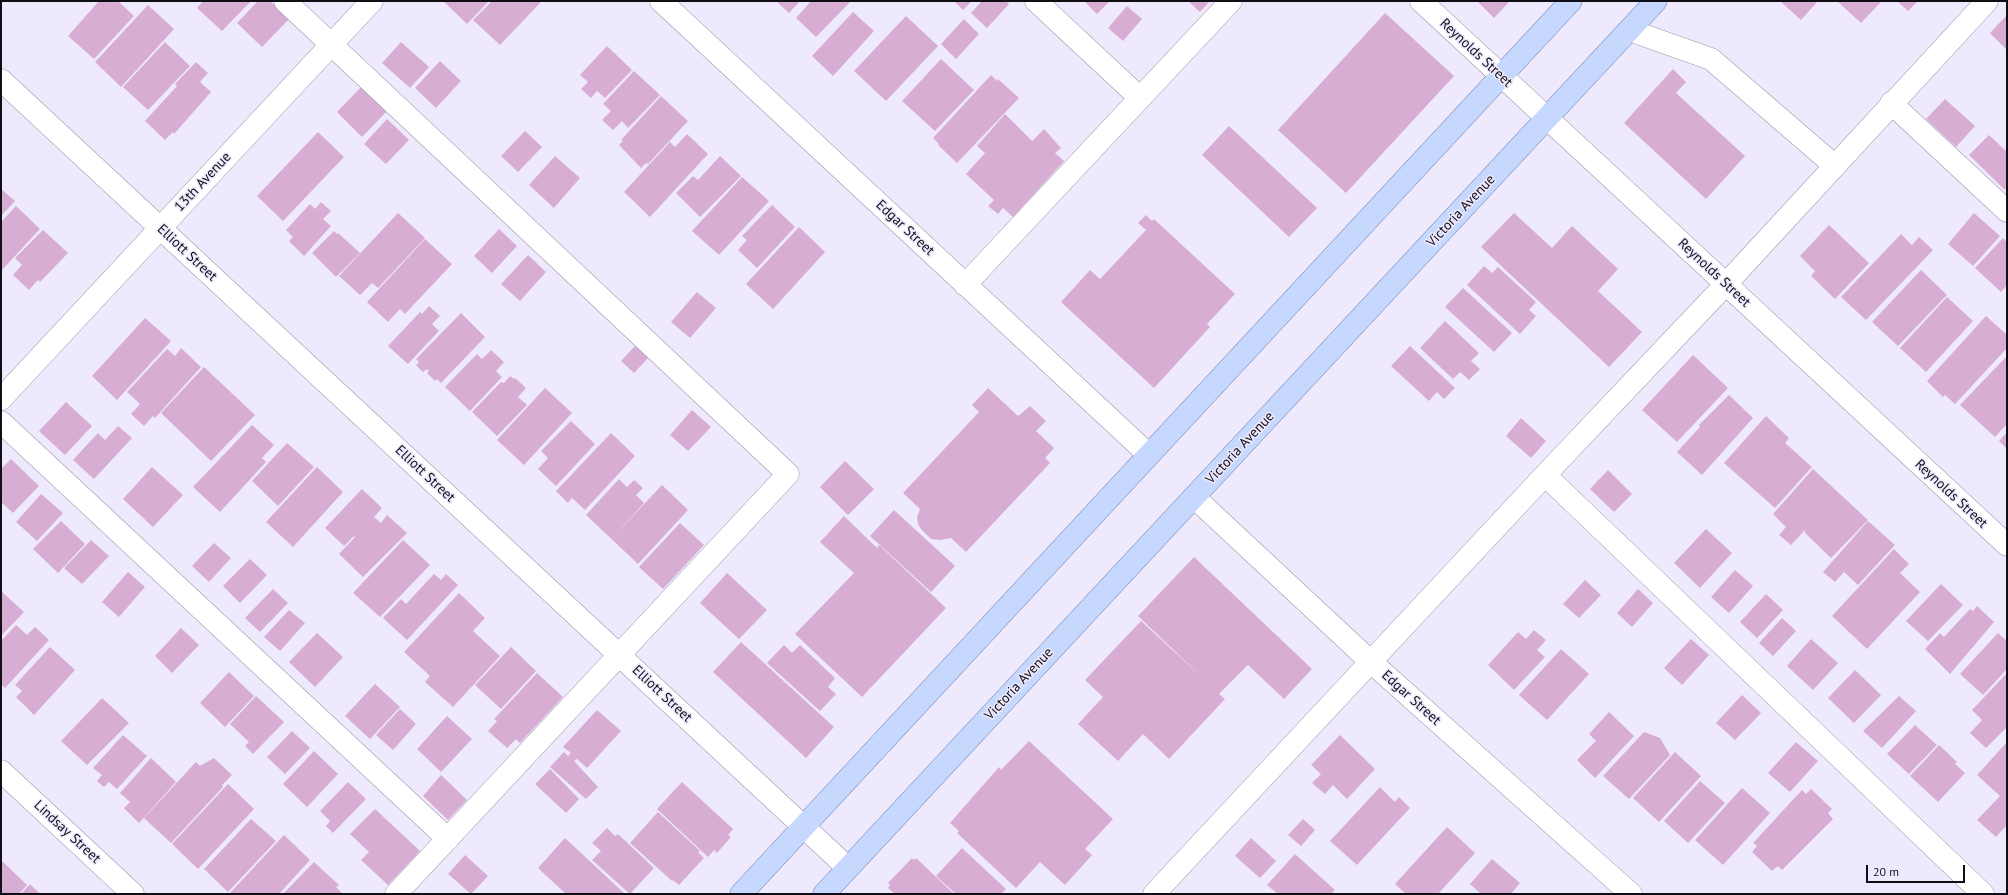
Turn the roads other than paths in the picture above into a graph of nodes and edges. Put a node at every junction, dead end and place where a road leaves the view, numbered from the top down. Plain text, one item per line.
1 (285, 1) edge
2 (372, 1) edge
3 (661, 1) edge
4 (1036, 1) edge
5 (1231, 1) edge
6 (1420, 1) edge
7 (1570, 1) edge
8 (1656, 1) edge
9 (1987, 1) edge
10 (1629, 30) junction
11 (331, 45) junction
12 (1501, 76) junction
13 (1, 80) edge
14 (1140, 98) junction
15 (1891, 103) junction
16 (1547, 118) junction
17 (1834, 166) junction
18 (2007, 211) edge
19 (160, 228) junction
20 (965, 284) junction
21 (1726, 284) junction
22 (1, 399) edge
23 (1, 422) edge
24 (1149, 455) junction
25 (1545, 475) junction
26 (1194, 497) junction
27 (2007, 545) edge
28 (619, 655) junction
29 (1370, 662) junction
30 (1, 771) edge
31 (803, 827) junction
32 (448, 839) junction
33 (848, 868) junction
34 (133, 894) edge
35 (396, 894) edge
36 (741, 894) edge
37 (824, 894) edge
38 (1154, 894) edge
39 (1631, 894) edge
40 (1983, 894) edge

1 - 11 street
2 - 11 street, 13th Avenue
3 - 20 street, Edgar Street
4 - 14 street
5 - 14 street
6 - 12 street, Reynolds Street
7 - 12 main road
8 - 10 main road, Victoria Avenue
9 - 15 street
10 - 16 main road, Victoria Avenue
10 - 17 street
11 - 19 street, 13th Avenue
11 - 28 street
12 - 16 street, Reynolds Street
12 - 24 main road
13 - 19 street, Elliott Street
14 - 20 street
15 - 17 street
15 - 18 street
16 - 21 street, Reynolds Street
16 - 26 main road, Victoria Avenue
17 - 21 street
19 - 22 street, 13th Avenue
19 - 28 street, Elliott Street
20 - 24 street, Edgar Street
21 - 25 street
21 - 27 street, Reynolds Street
23 - 32 street
24 - 31 main road
25 - 29 street
25 - 40 street
26 - 29 street, Edgar Street
26 - 33 main road, Victoria Avenue
28 - 31 street, Elliott Street
28 - 32 street
29 - 38 street
29 - 39 street, Edgar Street
30 - 34 street, Lindsay Street
31 - 33 street, Elliott Street
31 - 36 main road
32 - 35 street
33 - 37 main road, Victoria Avenue

